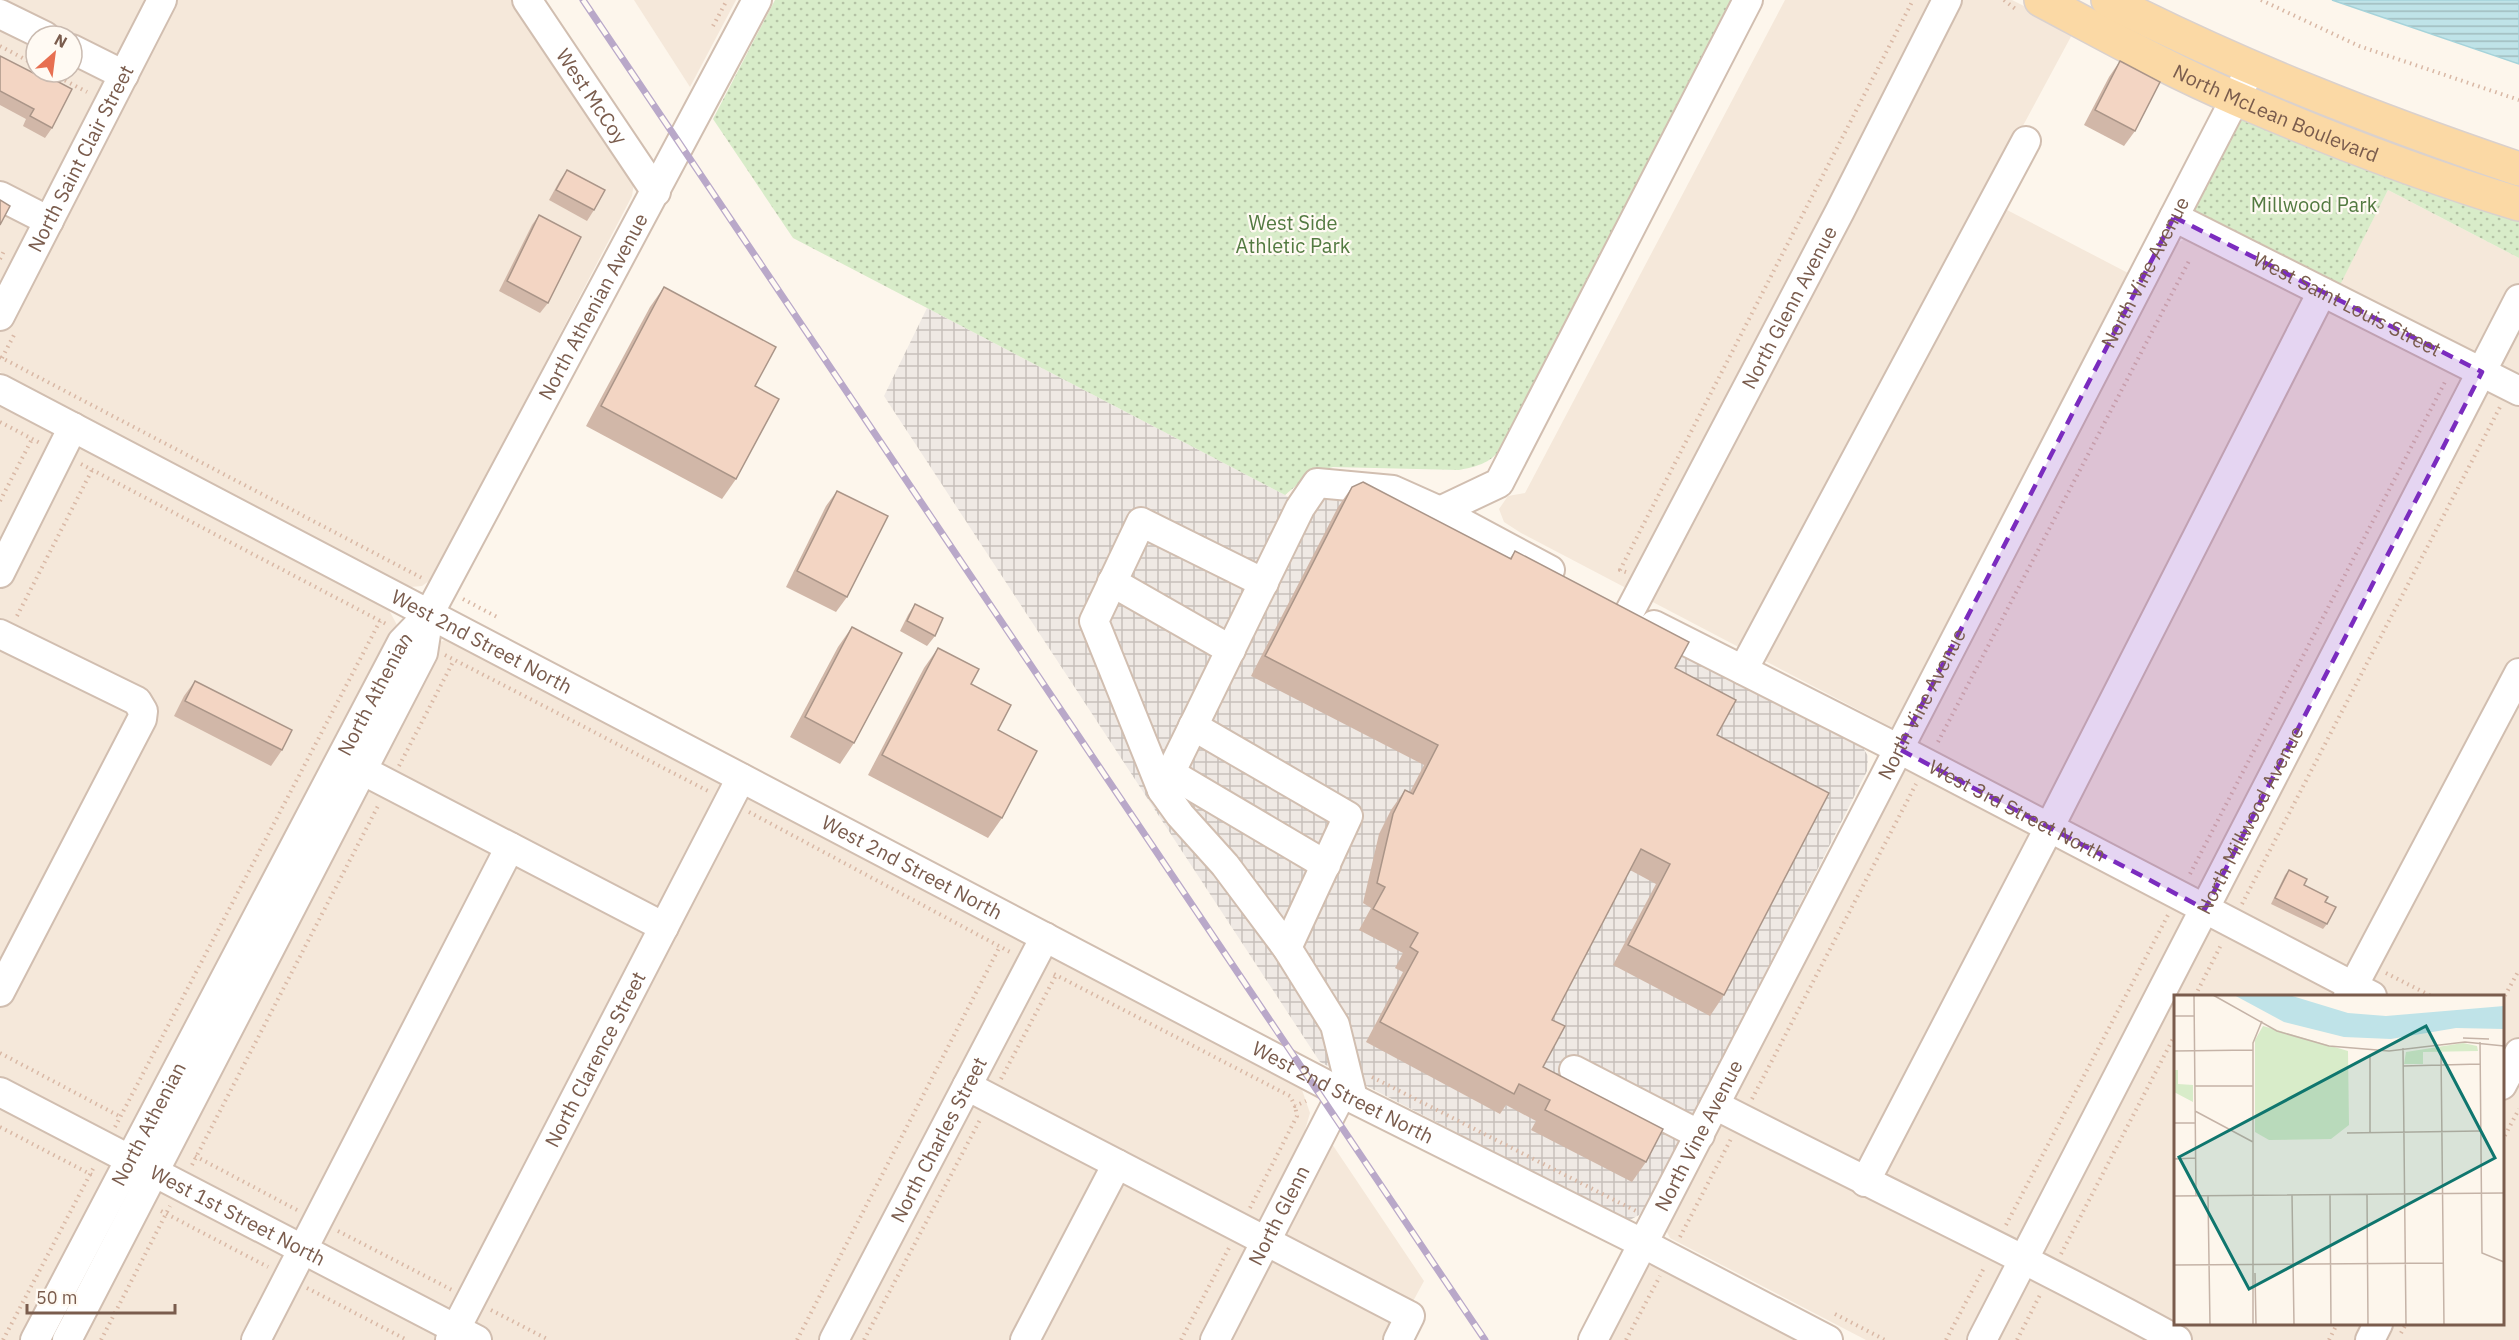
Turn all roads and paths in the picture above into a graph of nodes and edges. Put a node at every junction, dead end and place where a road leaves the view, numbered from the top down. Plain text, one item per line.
1 (162, 0) edge
2 (527, 0) edge
3 (757, 0) edge
4 (1748, 0) edge
5 (1947, 0) edge
6 (2041, 0) edge
7 (2108, 0) edge
8 (2261, 0) edge
9 (0, 14) edge
10 (24, 26) edge
11 (0, 46) edge
12 (84, 55) edge
13 (24, 59) edge
14 (2251, 68) junction
15 (124, 75) junction
16 (72, 84) edge
17 (87, 92) dead end
18 (2236, 99) junction
19 (2519, 100) edge
20 (2026, 141) dead end
21 (2519, 169) edge
22 (656, 192) junction
23 (0, 196) edge
24 (2519, 204) edge
25 (2174, 217) junction
26 (49, 221) junction
27 (2322, 292) junction
28 (2519, 299) edge
29 (0, 316) edge
30 (0, 357) edge
31 (2482, 372) junction
32 (2449, 375) dead end
33 (0, 389) edge
34 (2512, 395) edge
35 (0, 422) edge
36 (72, 427) junction
37 (32, 439) junction
38 (60, 453) junction
39 (92, 470) junction
40 (0, 501) edge
41 (1440, 511) junction
42 (0, 573) edge
43 (1112, 582) junction
44 (1264, 583) junction
45 (1576, 584) edge
46 (443, 588) junction
47 (1619, 607) joint
48 (429, 614) junction
49 (497, 617) dead end
50 (380, 621) junction
51 (3, 635) edge
52 (416, 640) junction
53 (1231, 650) junction
54 (454, 660) junction
55 (1743, 670) junction
56 (2519, 673) edge
57 (1193, 726) junction
58 (1899, 749) junction
59 (362, 770) junction
60 (1166, 781) junction
61 (390, 784) junction
62 (735, 790) junction
63 (2049, 828) junction
64 (510, 847) junction
65 (1326, 865) junction
66 (2179, 896) junction
67 (2205, 909) junction
68 (2232, 924) junction
69 (664, 927) junction
70 (1045, 938) junction
71 (1000, 946) junction
72 (1287, 948) junction
73 (1013, 953) dead end
74 (2377, 969) dead end
75 (2519, 970) edge
76 (1050, 972) dead end
77 (1056, 975) junction
78 (0, 992) edge
79 (2357, 993) edge
80 (2196, 995) edge
81 (2430, 995) edge
82 (2504, 997) edge
83 (2174, 1036) edge
84 (0, 1053) edge
85 (1344, 1063) junction
86 (1574, 1070) dead end
87 (0, 1092) edge
88 (979, 1092) junction
89 (1348, 1095) junction
90 (1310, 1100) dead end
91 (1715, 1105) junction
92 (2519, 1109) edge
93 (120, 1116) junction
94 (126, 1120) dead end
95 (0, 1127) edge
96 (114, 1128) dead end
97 (1700, 1135) junction
98 (2504, 1137) edge
99 (98, 1160) dead end
100 (1117, 1164) junction
101 (142, 1165) junction
102 (190, 1169) dead end
103 (90, 1174) junction
104 (98, 1178) dead end
105 (1864, 1182) junction
106 (172, 1203) dead end
107 (1642, 1214) dead end
108 (1687, 1223) dead end
109 (1678, 1240) dead end
110 (1266, 1241) junction
111 (1644, 1244) junction
112 (1996, 1246) junction
113 (302, 1249) junction
114 (2024, 1259) junction
115 (1663, 1270) dead end
116 (2051, 1274) junction
117 (489, 1309) dead end
118 (2336, 1325) edge
119 (2377, 1325) edge
120 (1786, 1330) edge
121 (2174, 1335) edge
122 (461, 1336) edge
123 (3, 1340) edge
124 (34, 1340) edge
125 (67, 1340) edge
126 (101, 1340) edge
127 (256, 1340) edge
128 (549, 1340) edge
129 (796, 1340) edge
130 (834, 1340) edge
131 (864, 1340) edge
132 (1025, 1340) edge
133 (1215, 1340) edge
134 (1398, 1340) edge
135 (1593, 1340) edge
136 (1626, 1340) edge
137 (1828, 1340) edge
138 (1946, 1340) edge
139 (1982, 1340) edge
140 (2017, 1340) edge
141 (2329, 1340) edge
142 (2370, 1340) edge

1 - 15 street, North Saint Clair Street
2 - 22 street, West McCoy
3 - 22 street, North Athenian Avenue
4 - 41 street
5 - 47 street, North Glenn Avenue
6 - 18 main road, North McLean Boulevard
7 - 14 main road, North McLean Boulevard
8 - 19 path
9 - 10 street
11 - 13 path
12 - 15 street
14 - 18 street, North Vine Avenue
14 - 21 main road, North McLean Boulevard
15 - 26 street, North Saint Clair Street
16 - 17 path
18 - 24 main road, North McLean Boulevard
18 - 25 street, North Vine Avenue
20 - 55 street
22 - 46 street, North Athenian Avenue
23 - 26 street
25 - 27 street, West Saint Louis Street
25 - 58 street, North Vine Avenue
26 - 29 street, North Saint Clair Street
27 - 31 street, West Saint Louis Street
27 - 63 street
28 - 31 street, North Millwood Avenue
30 - 46 path
31 - 34 street, West Saint Louis Street
31 - 67 street, North Millwood Avenue
32 - 66 path
33 - 36 street, West 2nd Street North
34 - 68 path
35 - 37 path
36 - 38 street
36 - 48 street, West 2nd Street North
37 - 38 path
37 - 40 path
38 - 39 path
38 - 42 street
39 - 50 path
39 - 51 path
41 - 44 street
41 - 45 street
43 - 44 street
43 - 53 street
43 - 60 street
44 - 53 street
46 - 48 street, North Athenian Avenue
46 - 49 path
47 - 55 street, West 3rd Street North
48 - 52 street, North Athenian
48 - 62 street, West 2nd Street North
50 - 52 path
50 - 93 path
51 - 78 street
52 - 54 path
52 - 59 street, North Athenian
52 - 101 street, North Athenian
53 - 57 street
54 - 61 path
54 - 62 path
55 - 58 street, West 3rd Street North
56 - 79 street
57 - 60 street
57 - 65 street
58 - 63 street, West 3rd Street North
58 - 91 street, North Vine Avenue
59 - 61 street
59 - 101 street, North Athenian
60 - 65 street
60 - 72 street
61 - 64 street
61 - 102 path
62 - 69 street, North Clarence Street
62 - 70 street, West 2nd Street North
62 - 71 path
63 - 66 street, West 3rd Street North
63 - 105 street
64 - 69 street
64 - 113 street
65 - 72 street
66 - 67 street, West 3rd Street North
66 - 112 path
67 - 68 street, West 3rd Street North
67 - 114 street, North Millwood Avenue
68 - 79 street, West 3rd Street North
68 - 80 path
69 - 122 street, North Clarence Street
70 - 88 street, North Charles Street
70 - 89 street, West 2nd Street North
71 - 73 path
71 - 129 path
72 - 85 street
74 - 81 path
75 - 82 path
76 - 77 path
77 - 88 path
77 - 90 path
83 - 116 path
84 - 93 path
85 - 89 street
85 - 107 path
86 - 97 street
87 - 101 street, West 1st Street North
88 - 100 street
88 - 130 street, North Charles Street
88 - 131 path
89 - 110 street, North Glenn
89 - 111 street, West 2nd Street North
91 - 97 street, North Vine Avenue
91 - 105 street
92 - 98 path
93 - 94 path
93 - 96 path
95 - 103 path
97 - 111 street, North Vine Avenue
99 - 103 path
100 - 110 street
100 - 132 street
101 - 113 street, West 1st Street North
101 - 124 street, North Athenian
101 - 125 street, North Athenian
103 - 104 path
103 - 123 path
105 - 112 street
106 - 126 path
108 - 109 path
110 - 133 street, North Glenn
110 - 134 street
111 - 120 street, West 2nd Street North
111 - 135 street, North Vine Avenue
112 - 114 street
112 - 138 path
113 - 122 street, West 1st Street North
113 - 127 street
114 - 116 street
114 - 139 street, North Millwood Avenue
115 - 136 path
116 - 121 street
116 - 140 path
117 - 128 path
118 - 141 path
119 - 142 street
120 - 137 street, West 2nd Street North

